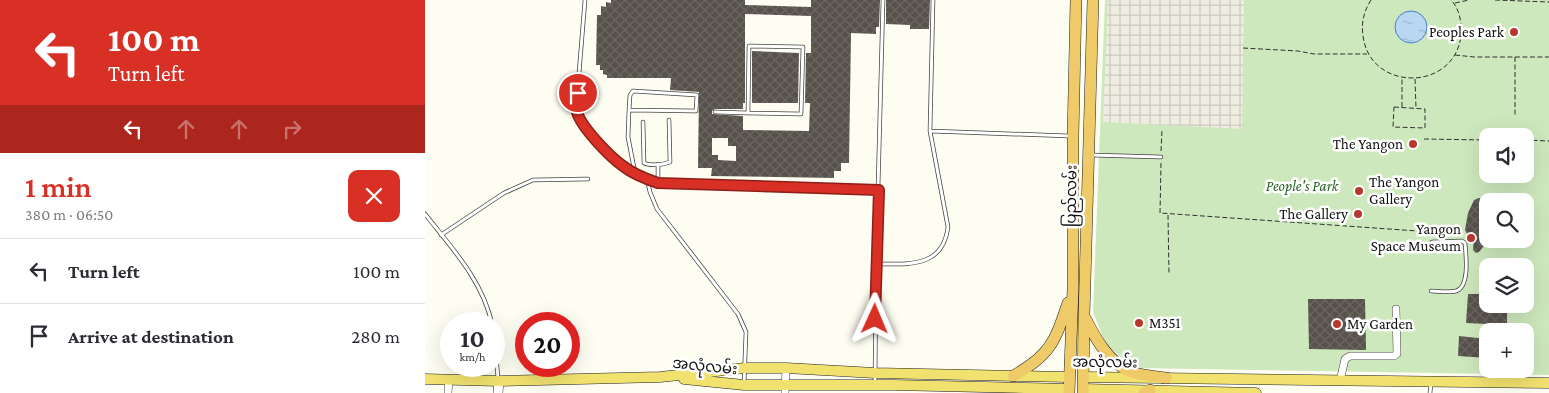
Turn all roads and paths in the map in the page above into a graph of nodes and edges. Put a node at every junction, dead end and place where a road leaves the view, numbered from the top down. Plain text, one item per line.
1 (585, 0) edge
2 (883, 0) edge
3 (933, 0) edge
4 (1076, 0) edge
5 (1093, 0) edge
6 (1371, 0) edge
7 (1451, 0) edge
8 (1469, 0) edge
9 (1495, 0) edge
10 (1541, 1) edge
11 (1549, 2) edge
12 (1454, 3) junction
13 (1243, 48) dead end
14 (1369, 54) junction
15 (1455, 55) junction
16 (1515, 57) junction
17 (1549, 57) edge
18 (1402, 78) junction
19 (1415, 79) junction
20 (1402, 108) junction
21 (1416, 108) junction
22 (629, 110) junction
23 (715, 112) dead end
24 (748, 112) junction
25 (1515, 116) dead end
26 (669, 120) dead end
27 (643, 122) dead end
28 (1162, 130) dead end
29 (930, 131) junction
30 (1073, 136) junction
31 (1424, 139) dead end
32 (1479, 140) edge
33 (1534, 140) edge
34 (1549, 141) edge
35 (1087, 155) junction
36 (1161, 157) junction
37 (658, 164) junction
38 (635, 174) junction
39 (588, 179) dead end
40 (647, 179) junction
41 (658, 183) junction
42 (879, 190) junction
43 (425, 214) edge
44 (1167, 214) junction
45 (1432, 232) dead end
46 (441, 235) junction
47 (1432, 242) dead end
48 (876, 264) junction
49 (1169, 274) dead end
50 (1073, 289) junction
51 (1431, 291) dead end
52 (1396, 309) dead end
53 (489, 312) edge
54 (1083, 316) junction
55 (745, 368) junction
56 (786, 368) junction
57 (875, 374) junction
58 (1013, 376) junction
59 (499, 377) edge
60 (660, 377) junction
61 (1069, 377) junction
62 (1084, 377) junction
63 (1167, 378) junction
64 (425, 379) edge
65 (1192, 379) junction
66 (449, 380) junction
67 (499, 381) junction
68 (1340, 381) junction
69 (1431, 382) junction
70 (1549, 383) edge
71 (745, 385) junction
72 (875, 385) junction
73 (785, 389) edge
74 (893, 389) edge
75 (975, 390) edge
76 (1069, 391) edge
77 (1083, 391) edge
78 (1147, 391) edge
79 (1192, 392) edge
80 (448, 393) edge
81 (498, 393) edge
82 (1256, 393) edge
83 (1430, 393) edge

1 - 38 lane
2 - 42 lane
3 - 29 lane
4 - 30 highway, ပြည်လမ်း
5 - 35 highway, ပြည်လမ်း
6 - 14 path
7 - 12 path
8 - 12 path
9 - 10 path
10 - 11 path
12 - 15 path
13 - 14 path
14 - 18 path
15 - 16 path
15 - 19 path
16 - 17 path
16 - 25 path
18 - 19 path
18 - 20 path
19 - 21 path
20 - 21 path
20 - 21 path
22 - 22 lane
22 - 38 lane
23 - 24 lane
24 - 24 lane
26 - 37 lane
27 - 37 lane
28 - 36 path
29 - 30 lane
29 - 48 lane
30 - 50 highway, ပြည်လမ်း
31 - 32 path
33 - 34 path
35 - 36 lane
35 - 54 highway, ပြည်လမ်း
36 - 44 path
37 - 41 lane
38 - 40 lane
39 - 46 lane
40 - 41 lane
40 - 55 lane
41 - 42 lane
42 - 48 lane
43 - 46 lane
44 - 45 path
44 - 49 path
46 - 53 lane
47 - 51 lane
48 - 57 lane
50 - 58 highway
50 - 61 highway, ပြည်လမ်း
52 - 68 street
54 - 62 highway, ပြည်လမ်း
54 - 63 highway
55 - 56 main road, အလုံလမ်း
55 - 60 main road, အလုံလမ်း
55 - 71 lane
56 - 57 main road, အလုံလမ်း
56 - 73 street
57 - 58 main road, အလုံလမ်း
57 - 72 lane
58 - 61 main road, အလုံလမ်း
59 - 67 lane
60 - 67 main road, အလုံလမ်း
60 - 71 main road, အလုံလမ်း
61 - 62 highway, အလုံလမ်း
61 - 76 highway, ပြည်လမ်း
62 - 63 main road, အလုံလမ်း
62 - 77 highway, ပြည်လမ်း
63 - 65 main road, အလုံလမ်း
64 - 66 main road, အလုံလမ်း
65 - 68 main road, အလုံလမ်း
65 - 79 main road
66 - 67 main road, အလုံလမ်း
66 - 80 street
67 - 81 street
68 - 69 main road, အလုံလမ်း
69 - 70 main road, အလုံလမ်း
69 - 83 lane
71 - 73 main road, အလုံလမ်း
72 - 73 main road, အလုံလမ်း
72 - 74 main road, အလုံလမ်း
74 - 75 main road, အလုံလမ်း
75 - 76 main road, အလုံလမ်း
76 - 77 highway, အလုံလမ်း
77 - 78 main road, အလုံလမ်း
78 - 79 main road, အလုံလမ်း
79 - 82 main road, အလုံလမ်း

